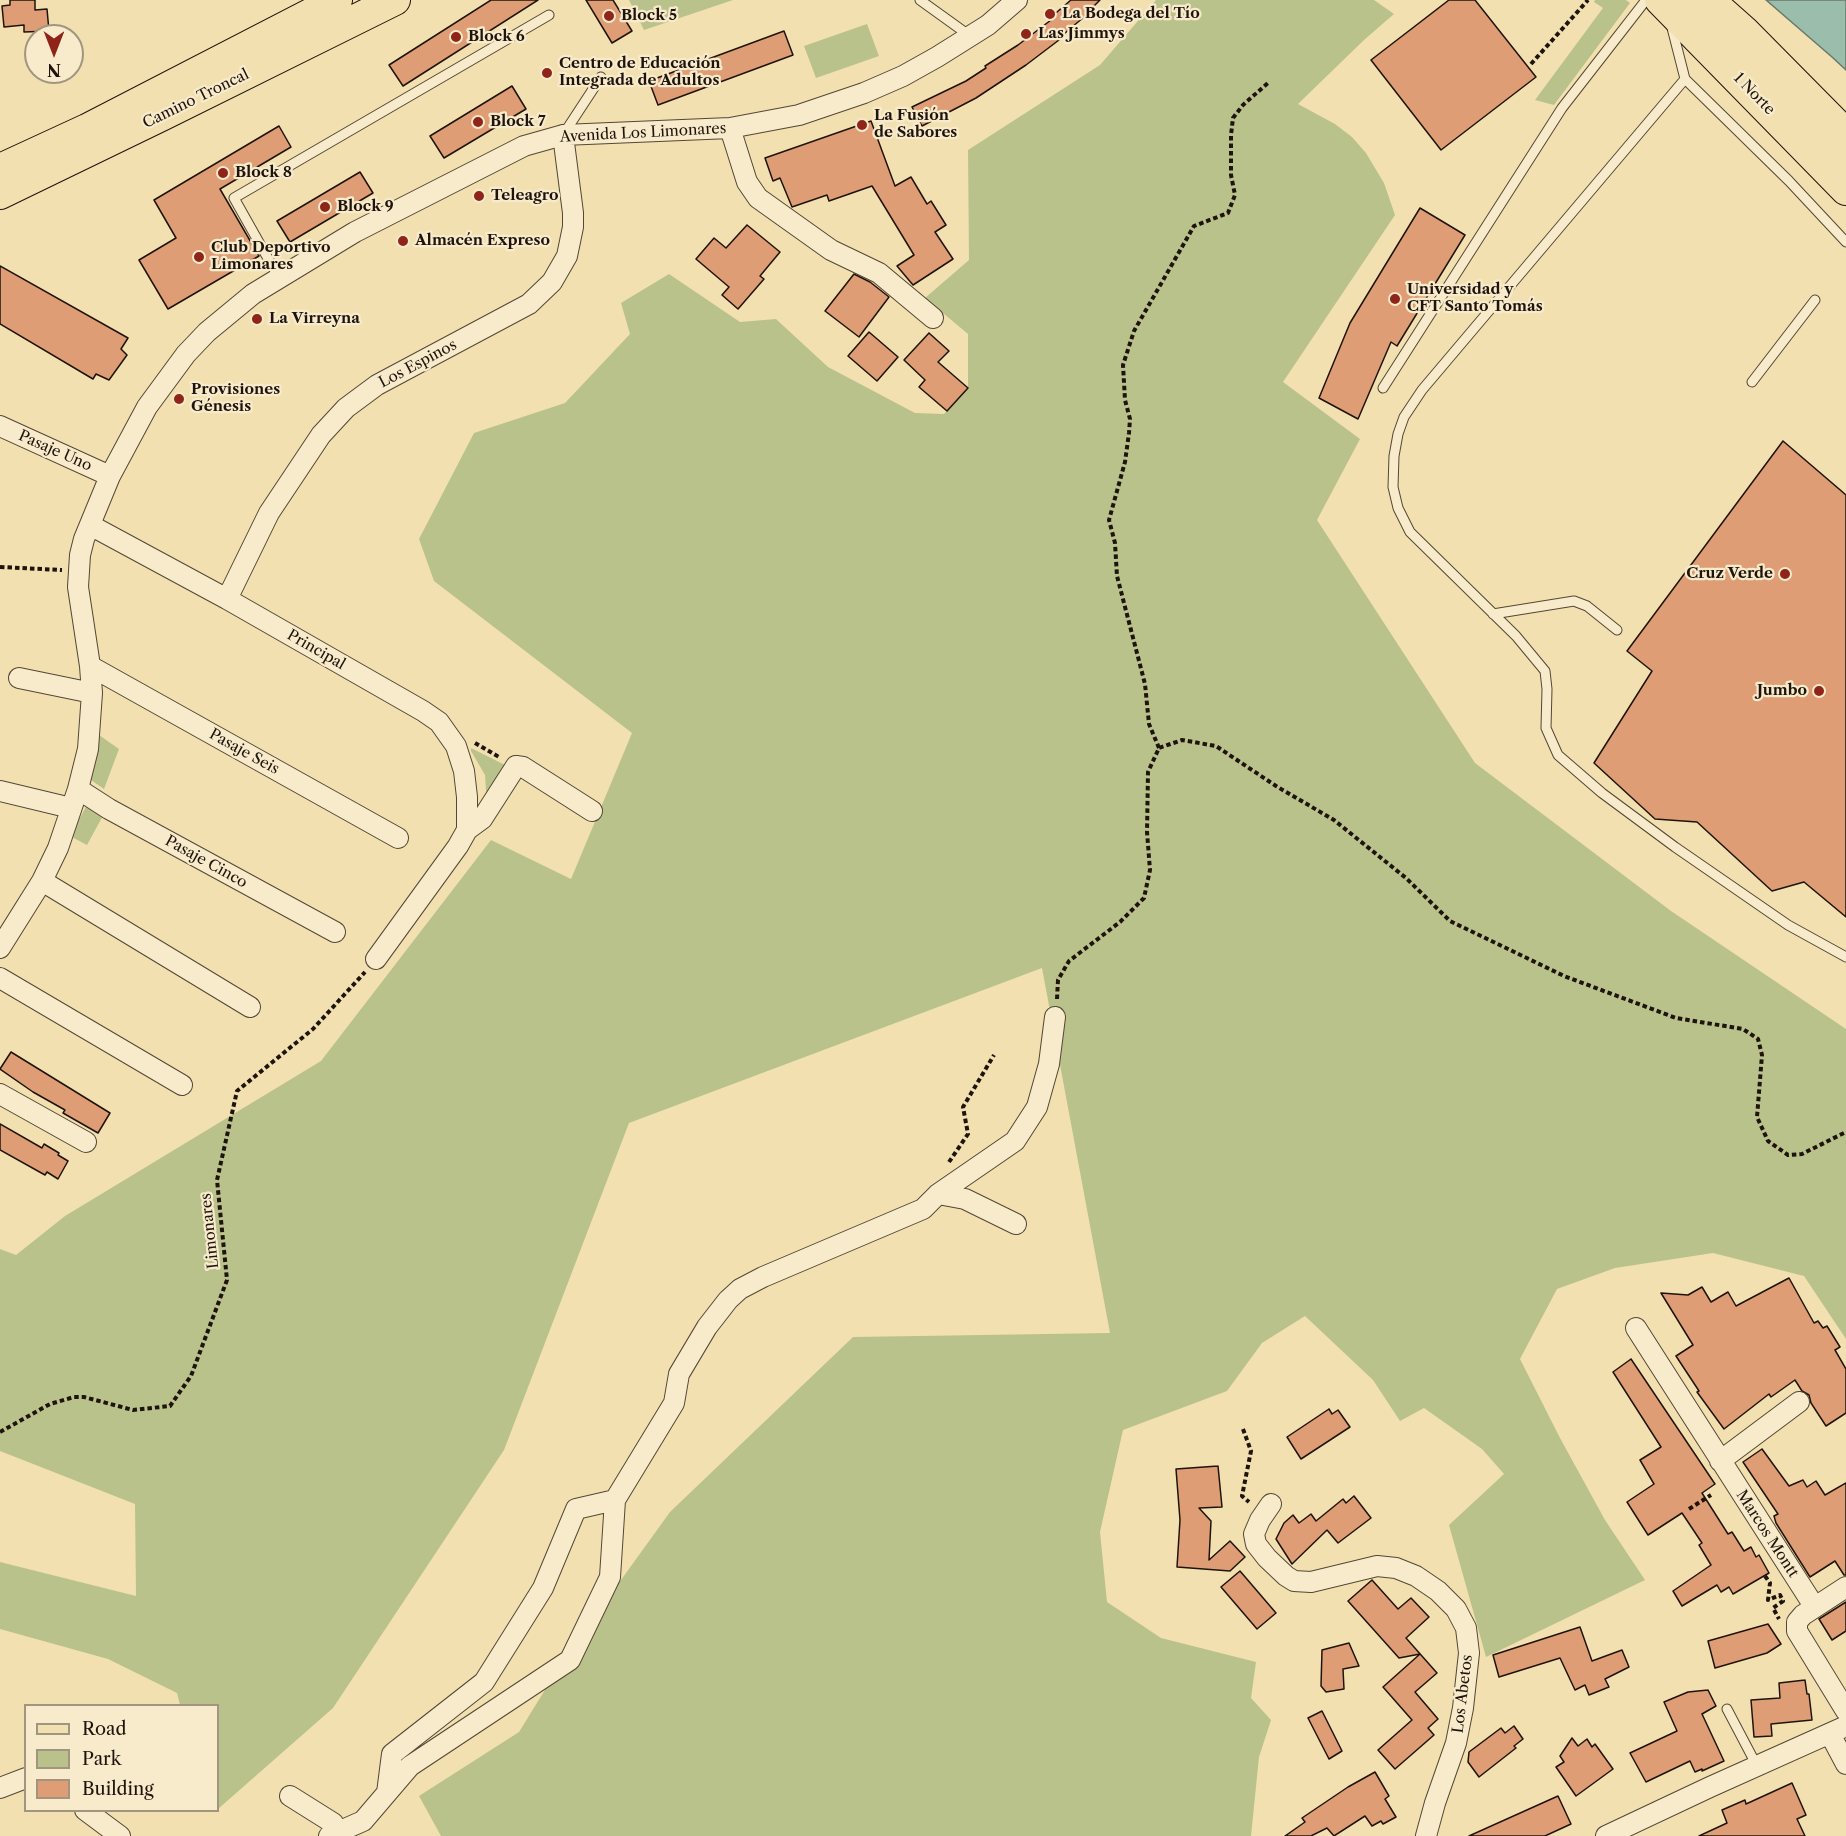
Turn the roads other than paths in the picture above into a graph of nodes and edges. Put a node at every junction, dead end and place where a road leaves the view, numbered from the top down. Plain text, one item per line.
1 (338, 0) edge
2 (920, 0) edge
3 (1017, 0) edge
4 (1709, 0) edge
5 (392, 1) edge
6 (1666, 1) edge
7 (549, 15) dead end
8 (970, 36) junction
9 (600, 77) dead end
10 (1685, 79) junction
11 (730, 128) junction
12 (1846, 134) edge
13 (563, 135) junction
14 (1846, 157) edge
15 (0, 169) edge
16 (1846, 190) edge
17 (0, 194) edge
18 (1846, 242) edge
19 (279, 278) junction
20 (1815, 300) dead end
21 (933, 318) dead end
22 (1752, 382) dead end
23 (1383, 387) dead end
24 (0, 426) edge
25 (110, 476) junction
26 (90, 525) junction
27 (227, 599) junction
28 (1493, 614) junction
29 (1617, 630) dead end
30 (90, 666) junction
31 (19, 678) dead end
32 (92, 693) junction
33 (78, 789) junction
34 (0, 791) edge
35 (71, 808) junction
36 (592, 811) dead end
37 (467, 830) junction
38 (398, 838) dead end
39 (42, 881) junction
40 (335, 932) dead end
41 (0, 948) edge
42 (1846, 957) edge
43 (376, 959) road end
44 (0, 978) edge
45 (250, 1007) dead end
46 (1055, 1017) road end
47 (182, 1085) dead end
48 (0, 1094) edge
49 (86, 1142) dead end
50 (938, 1194) junction
51 (1016, 1224) dead end
52 (1636, 1328) dead end
53 (1799, 1402) dead end
54 (1720, 1461) junction
55 (615, 1500) junction
56 (1271, 1504) dead end
57 (1846, 1587) edge
58 (1815, 1606) junction
59 (1727, 1709) dead end
60 (1846, 1711) edge
61 (1838, 1730) edge
62 (1846, 1764) edge
63 (1757, 1766) junction
64 (24, 1779) edge
65 (0, 1788) edge
66 (387, 1793) junction
67 (290, 1796) dead end
68 (88, 1812) edge
69 (339, 1835) edge
70 (120, 1836) edge
71 (1426, 1836) edge
72 (1606, 1836) edge

1 - 15 main road, Camino Troncal
2 - 8 lane
3 - 8 street, Avenida Los Limonares
4 - 12 main road
5 - 17 main road, Camino Troncal
6 - 10 lane
6 - 14 highway
6 - 16 main road, 1 Norte
6 - 23 lane
7 - 19 lane
8 - 11 street, Avenida Los Limonares
9 - 13 lane
10 - 18 lane
10 - 28 lane
11 - 13 street, Avenida Los Limonares
11 - 21 street
13 - 19 street, Avenida Los Limonares
13 - 27 street, Los Espinos
19 - 25 street, Avenida Los Limonares
20 - 22 lane
24 - 25 street, Pasaje Uno
25 - 26 street, Avenida Los Limonares
26 - 27 street, Principal
26 - 30 street, Avenida Los Limonares
27 - 37 street, Principal
28 - 29 lane
28 - 42 lane
30 - 32 street, Avenida Los Limonares
30 - 38 street, Pasaje Seis
31 - 32 street
32 - 33 street, Avenida Los Limonares
33 - 35 street, Avenida Los Limonares
33 - 40 street, Pasaje Cinco
34 - 35 street
35 - 39 street, Avenida Los Limonares
36 - 37 street
37 - 43 street
39 - 41 street, Avenida Los Limonares
39 - 45 street
44 - 47 street
46 - 50 street
48 - 49 street
50 - 51 street
50 - 55 street
52 - 54 street, Marcos Montt
53 - 54 street
54 - 58 street, Marcos Montt
55 - 66 street
55 - 66 street
56 - 71 street, Los Abetos
57 - 58 street
58 - 60 street
59 - 63 lane
61 - 62 street
61 - 63 street
63 - 72 street
64 - 65 street
66 - 69 street
67 - 69 street
68 - 70 street

